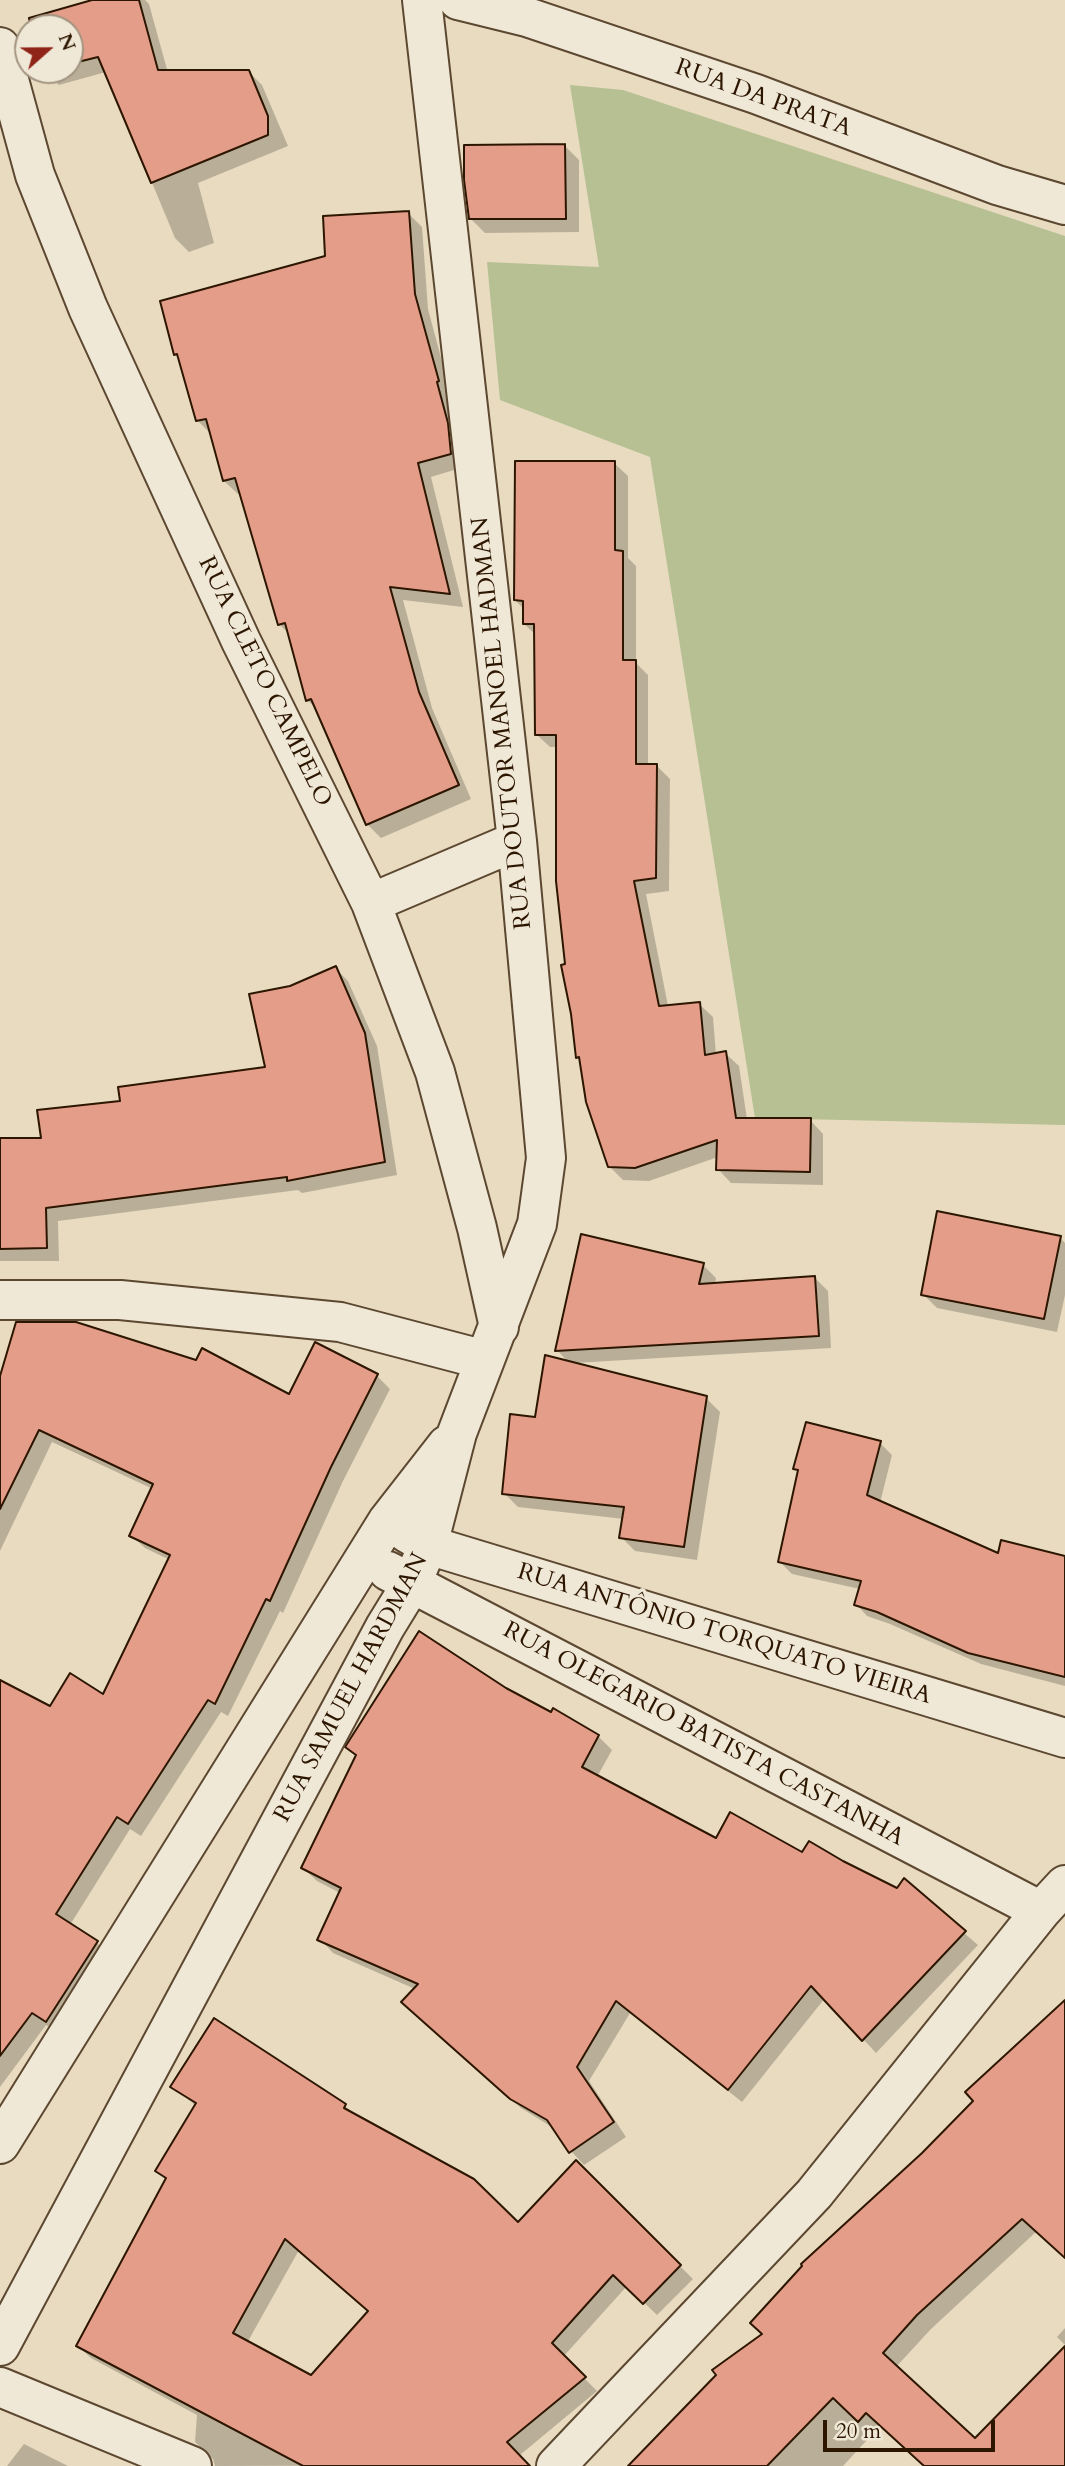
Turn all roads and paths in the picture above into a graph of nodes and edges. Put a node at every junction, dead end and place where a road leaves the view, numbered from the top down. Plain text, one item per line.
1 (422, 0) edge
2 (458, 0) edge
3 (0, 47) edge
4 (1065, 205) edge
5 (517, 841) junction
6 (371, 903) junction
7 (0, 1300) edge
8 (492, 1344) junction
9 (457, 1433) junction
10 (387, 1522) junction
11 (429, 1545) junction
12 (365, 1560) junction
13 (412, 1583) junction
14 (1065, 1738) edge
15 (1053, 1898) edge
16 (0, 2144) edge
17 (0, 2346) edge
18 (0, 2387) edge
19 (192, 2466) edge
20 (556, 2466) edge

1 - 5 street, RUA DOUTOR MANOEL HADMAN
2 - 4 street, RUA DA PRATA
3 - 6 street, RUA CLETO CAMPELO
5 - 6 street
5 - 8 street, RUA DOUTOR MANOEL HADMAN
6 - 8 street, RUA CLETO CAMPELO
7 - 8 street
8 - 9 street, RUA DOUTOR MANOEL HADMAN
9 - 10 street, RUA SAMUEL HARDMAN
9 - 11 street, RUA SAMUEL HARDMAN
10 - 11 street, RUA ANTÔNIO TORQUATO VIEIRA
10 - 12 street, RUA SAMUEL HARDMAN
11 - 13 street, RUA SAMUEL HARDMAN
11 - 14 street, RUA ANTÔNIO TORQUATO VIEIRA
12 - 13 street, RUA OLEGARIO BATISTA CASTANHA
12 - 16 street, RUA SAMUEL HARDMAN
13 - 15 street, RUA OLEGARIO BATISTA CASTANHA
13 - 17 street, RUA SAMUEL HARDMAN
15 - 20 street, RUA OLEGARIO BATISTA CASTANHA
18 - 19 street

